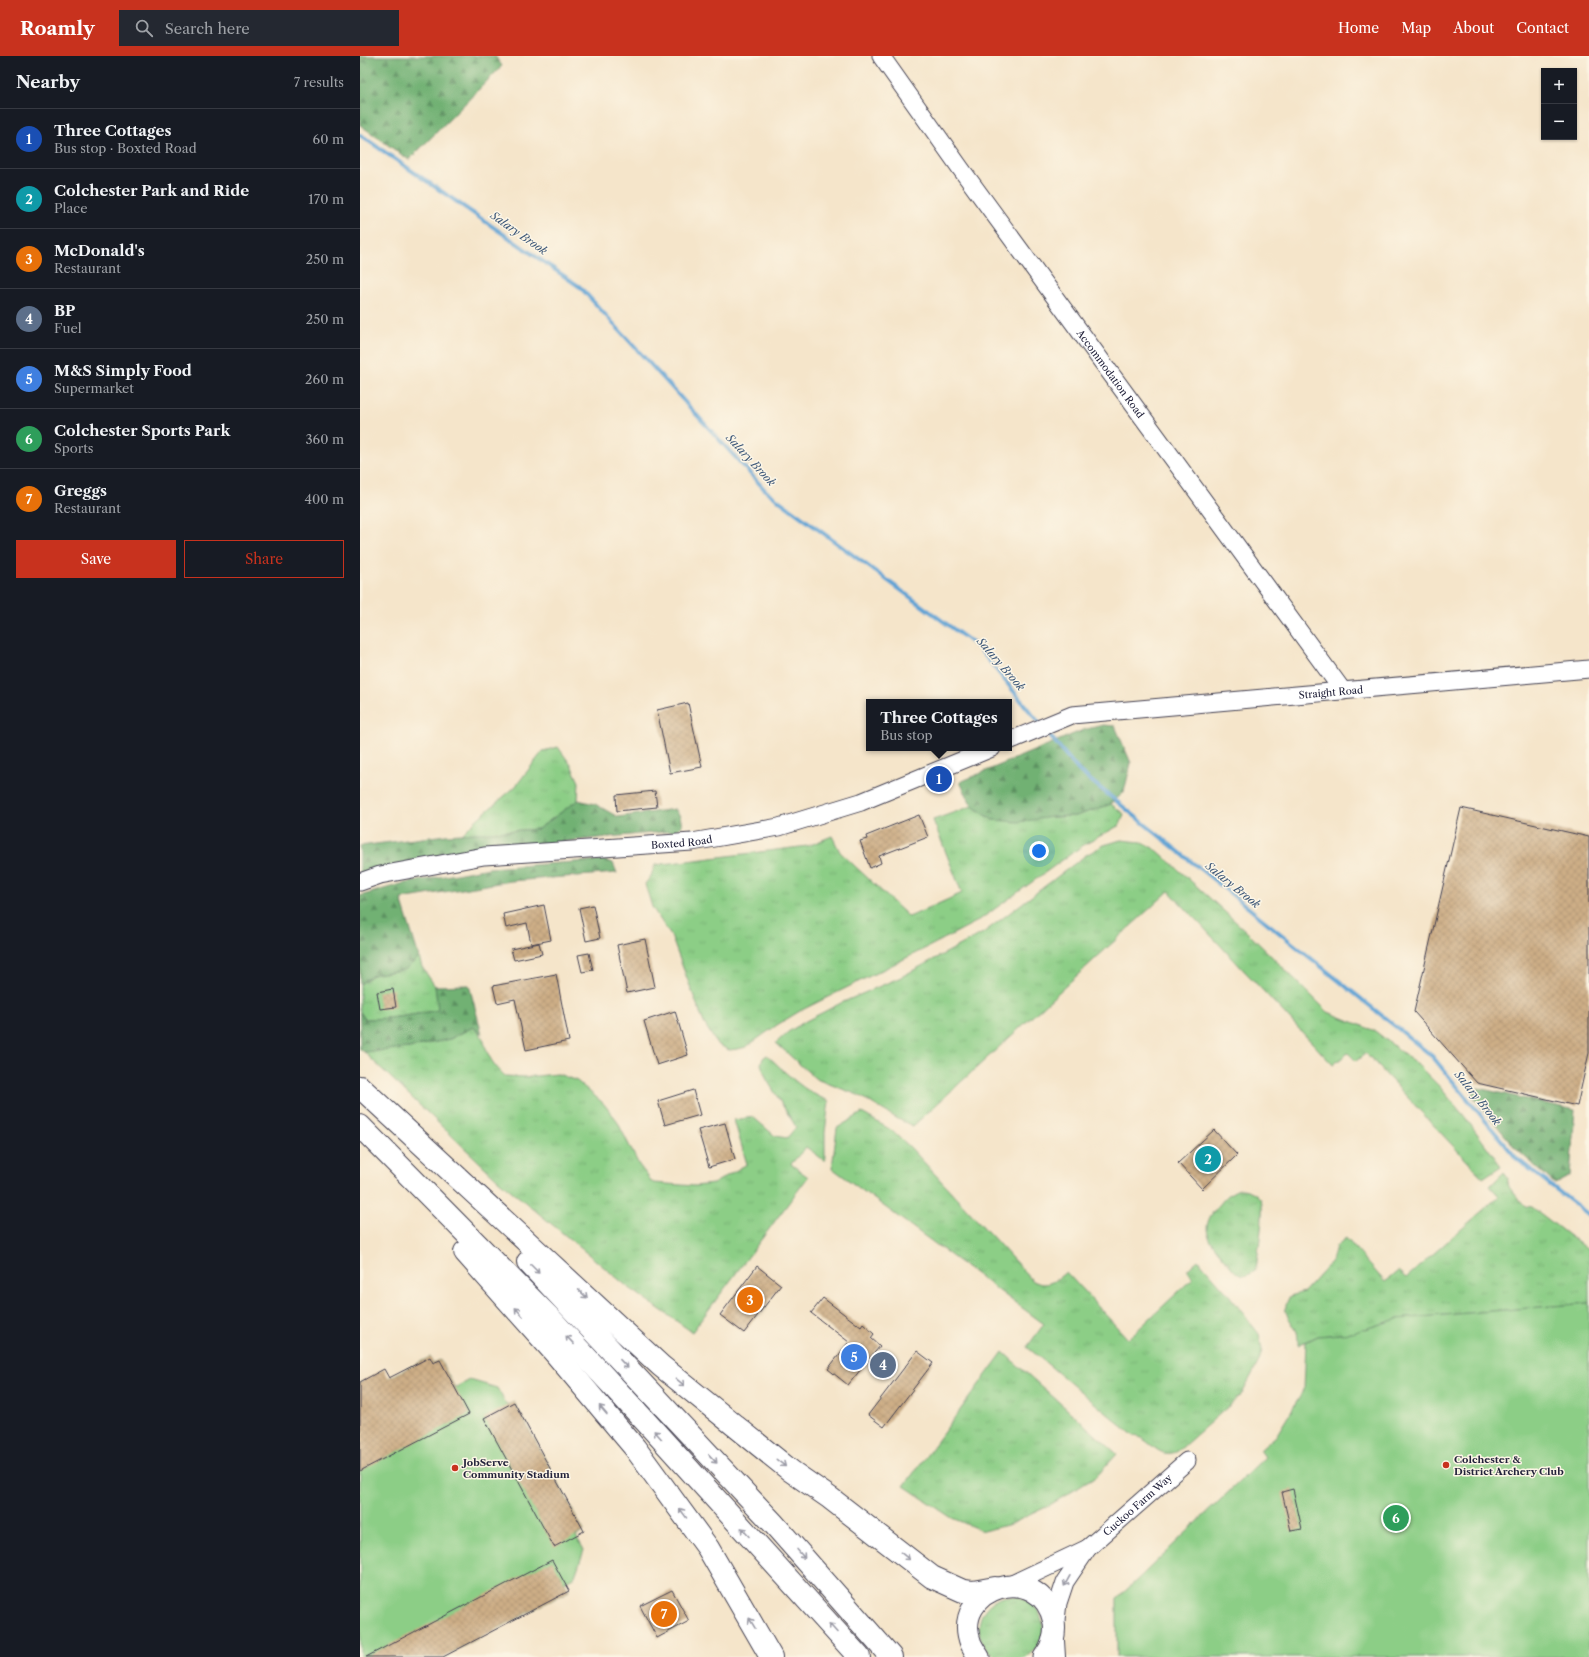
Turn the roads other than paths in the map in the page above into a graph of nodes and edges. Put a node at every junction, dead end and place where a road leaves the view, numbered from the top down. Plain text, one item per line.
1 (880, 56) edge
2 (1589, 669) edge
3 (1343, 691) junction
4 (1012, 740) edge
5 (985, 751) edge
6 (360, 882) edge
7 (360, 1087) edge
8 (360, 1092) edge
9 (360, 1126) edge
10 (360, 1135) edge
11 (1187, 1461) dead end
12 (1088, 1548) junction
13 (1002, 1587) junction
14 (1051, 1646) edge
15 (972, 1653) edge
16 (771, 1657) edge
17 (859, 1657) edge
18 (891, 1657) edge

1 - 3 street, Accommodation Road
2 - 3 street, Straight Road
3 - 4 street, Straight Road
5 - 6 street, Boxted Road
7 -> 13 highway
8 -> 18 highway
17 -> 9 highway
16 -> 10 highway
11 - 12 street, Cuckoo Farm Way
12 - 13 street, Cuckoo Farm Way
12 -> 14 street, Cuckoo Farm Way
13 - 14 main road
13 - 15 main road

